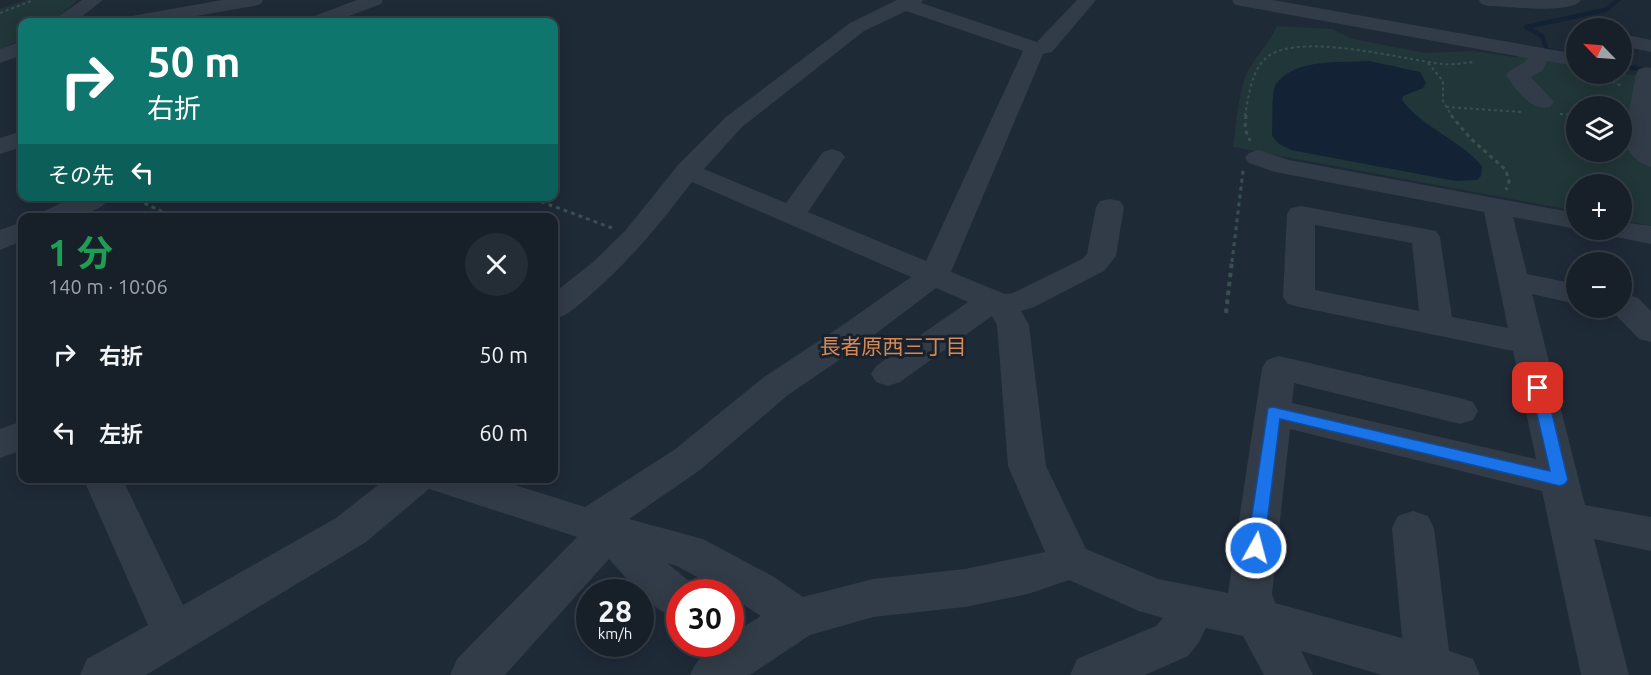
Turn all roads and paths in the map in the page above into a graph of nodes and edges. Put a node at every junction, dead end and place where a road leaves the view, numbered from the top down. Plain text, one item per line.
1 (34, 0) edge
2 (94, 0) edge
3 (254, 0) edge
4 (374, 0) edge
5 (1087, 0) edge
6 (1241, 0) edge
7 (1572, 0) edge
8 (909, 1) edge
9 (1273, 3) edge
10 (1480, 3) edge
11 (191, 12) edge
12 (0, 13) edge
13 (69, 18) edge
14 (156, 18) edge
15 (327, 18) edge
16 (1483, 29) junction
17 (1632, 41) edge
18 (1651, 46) edge
19 (1035, 48) junction
20 (1540, 54) junction
21 (1566, 58) edge
22 (1483, 61) dead end
23 (1427, 62) junction
24 (1638, 78) edge
25 (1445, 107) junction
26 (1541, 109) junction
27 (1566, 113) edge
28 (18, 140) edge
29 (0, 147) edge
30 (1255, 151) junction
31 (832, 157) dead end
32 (1651, 159) edge
33 (687, 171) junction
34 (1500, 200) junction
35 (88, 201) edge
36 (140, 201) edge
37 (539, 201) edge
38 (1110, 207) dead end
39 (63, 213) edge
40 (165, 213) edge
41 (792, 215) junction
42 (1566, 218) edge
43 (1632, 232) edge
44 (18, 233) edge
45 (1651, 235) edge
46 (635, 237) junction
47 (0, 241) edge
48 (935, 274) junction
49 (1513, 280) junction
50 (1566, 292) edge
51 (1001, 304) junction
52 (558, 306) edge
53 (1632, 310) edge
54 (1226, 313) dead end
55 (1437, 325) junction
56 (1651, 331) edge
57 (1528, 343) junction
58 (888, 375) dead end
59 (1460, 411) dead end
60 (1273, 412) junction
61 (18, 437) edge
62 (0, 444) edge
63 (104, 483) edge
64 (409, 483) edge
65 (475, 483) edge
66 (508, 488) edge
67 (1564, 499) junction
68 (599, 528) junction
69 (1413, 528) dead end
70 (1651, 534) edge
71 (1071, 562) junction
72 (666, 590) edge
73 (1188, 604) junction
74 (798, 618) junction
75 (1258, 620) junction
76 (175, 635) junction
77 (726, 658) edge
78 (1442, 671) edge
79 (104, 675) edge
80 (474, 675) edge
81 (1094, 675) edge
82 (1289, 675) edge
83 (1605, 675) edge

1 - 12 path
2 - 13 street
3 - 11 street
4 - 15 street
5 - 19 street
6 - 9 street
7 - 10 street
8 - 19 street
8 - 33 street
9 - 16 street
10 - 16 street
11 - 14 street
16 - 20 street
17 - 18 street
19 - 48 street
20 - 21 street
20 - 26 street
22 - 23 path
23 - 25 path
23 - 30 path
24 - 32 street
25 - 26 path
25 - 34 path
26 - 27 path
28 - 29 street
30 - 34 street
30 - 54 path
31 - 41 street
33 - 41 street
33 - 46 street
34 - 42 street
34 - 49 street
35 - 39 street
36 - 40 path
37 - 46 path
38 - 51 street
41 - 48 street
43 - 45 street
44 - 47 street
46 - 52 street
48 - 51 street
48 - 68 street
49 - 50 street
49 - 57 street
51 - 58 street
51 - 71 street
53 - 56 street
55 - 55 street
55 - 57 street
57 - 67 street
59 - 60 street
60 - 67 street
60 - 75 street
61 - 62 street
63 - 76 street
64 - 76 street
65 - 66 street
66 - 68 street
67 - 70 street
67 - 83 street
68 - 72 street
68 - 74 street
68 - 80 street
69 - 78 street
71 - 73 street
71 - 74 street
73 - 75 street
73 - 81 street
74 - 77 street
75 - 78 street
75 - 82 street
76 - 79 street

